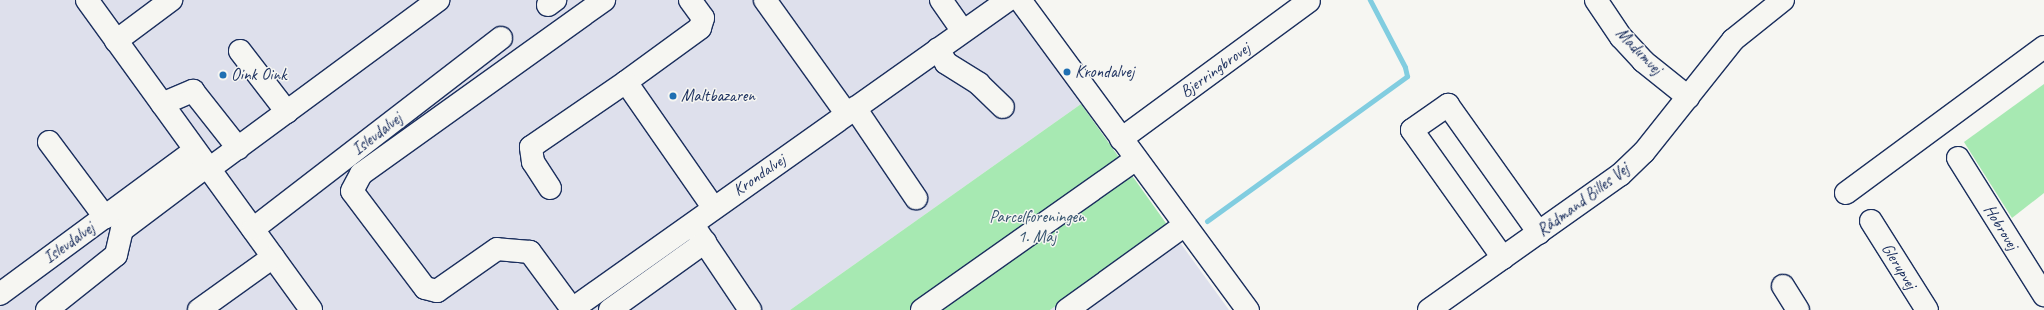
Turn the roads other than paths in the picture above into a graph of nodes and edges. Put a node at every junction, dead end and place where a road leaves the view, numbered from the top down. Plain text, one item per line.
1 (87, 0) edge
2 (171, 0) edge
3 (438, 0) edge
4 (604, 0) edge
5 (690, 0) edge
6 (765, 0) edge
7 (941, 0) edge
8 (1008, 0) edge
9 (1020, 0) edge
10 (1309, 0) edge
11 (1596, 0) edge
12 (1783, 0) edge
13 (963, 31) junction
14 (501, 38) dead end
15 (116, 41) junction
16 (2044, 46) edge
17 (938, 49) junction
18 (240, 51) dead end
19 (626, 82) junction
20 (1688, 97) junction
21 (162, 104) junction
22 (1003, 107) dead end
23 (850, 111) junction
24 (287, 112) junction
25 (1121, 139) junction
26 (48, 142) dead end
27 (238, 148) junction
28 (1958, 158) dead end
29 (1136, 159) junction
30 (204, 162) junction
31 (550, 188) dead end
32 (1846, 192) dead end
33 (916, 198) dead end
34 (713, 207) junction
35 (104, 217) junction
36 (1871, 221) dead end
37 (692, 223) junction
38 (1185, 225) junction
39 (253, 229) junction
40 (1539, 233) junction
41 (705, 242) junction
42 (273, 257) junction
43 (1503, 258) junction
44 (1782, 286) dead end
45 (0, 294) edge
46 (2044, 295) edge
47 (47, 310) edge
48 (199, 310) edge
49 (311, 310) edge
50 (572, 310) edge
51 (610, 310) edge
52 (750, 310) edge
53 (922, 310) edge
54 (1067, 310) edge
55 (1248, 310) edge
56 (1429, 310) edge
57 (1798, 310) edge
58 (1927, 310) edge

1 - 15 street
2 - 15 street
3 - 24 street
4 - 50 street
5 - 19 street
6 - 23 street
7 - 13 street
8 - 13 street, Krondalvej
9 - 25 street
10 - 25 street, Bjerringbrovej
11 - 20 street, Madumvej
12 - 20 street, Rådmand Billes Vej
13 - 17 street, Krondalvej
14 - 39 street, Islevdalvej
15 - 21 street
16 - 32 street
17 - 22 street
17 - 23 street, Krondalvej
18 - 24 street
19 - 31 street
19 - 34 street
20 - 40 street, Rådmand Billes Vej
21 - 27 street
21 - 30 street
23 - 33 street
23 - 34 street, Krondalvej
24 - 27 street
25 - 29 street
26 - 35 street
27 - 30 street
28 - 46 street, Hobrovej
29 - 38 street
29 - 53 street
30 - 35 street, Islevdalvej
30 - 39 street
30 - 47 street
34 - 37 street, Krondalvej
35 - 45 street, Islevdalvej
36 - 58 street, Glerupvej
37 - 41 street
37 - 50 street, Krondalvej
38 - 54 street
38 - 55 street
39 - 42 street
40 - 43 street, Rådmand Billes Vej
40 - 43 street
41 - 51 street
41 - 52 street
42 - 48 street
42 - 49 street
43 - 56 street, Rådmand Billes Vej
44 - 57 street

